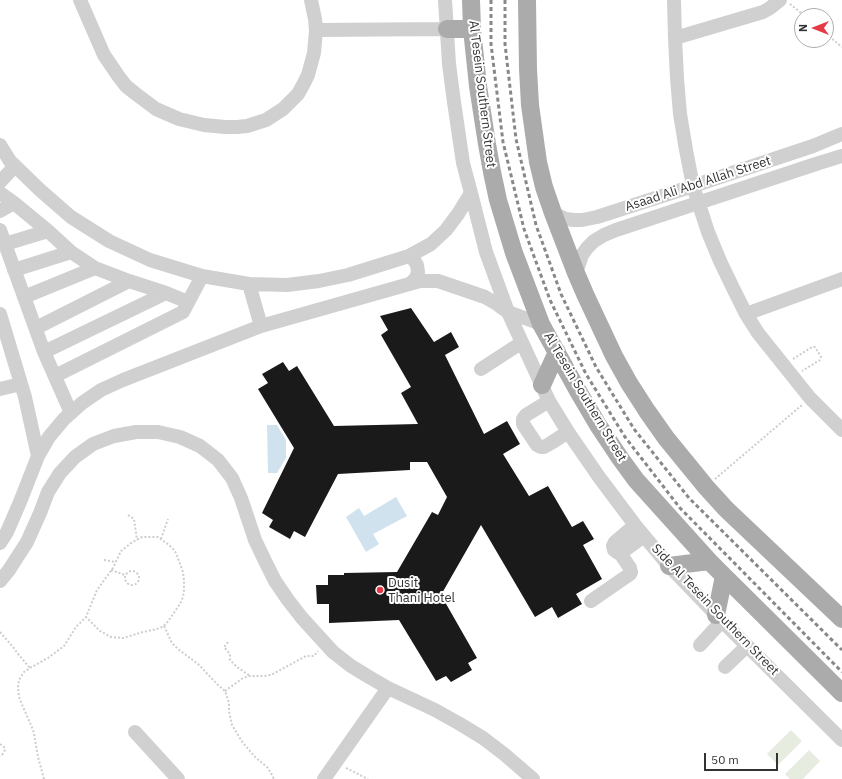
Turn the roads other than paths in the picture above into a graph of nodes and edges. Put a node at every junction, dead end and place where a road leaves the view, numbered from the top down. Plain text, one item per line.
1 (80, 0) edge
2 (311, 0) edge
3 (445, 0) edge
4 (471, 0) edge
5 (674, 0) edge
6 (780, 0) edge
7 (529, 5) edge
8 (447, 29) junction
9 (472, 29) junction
10 (316, 30) junction
11 (674, 38) junction
12 (842, 134) edge
13 (0, 145) edge
14 (842, 156) edge
15 (13, 163) junction
16 (0, 171) edge
17 (0, 182) edge
18 (694, 186) junction
19 (0, 193) edge
20 (470, 193) junction
21 (14, 203) junction
22 (698, 203) junction
23 (0, 211) edge
24 (552, 213) junction
25 (0, 230) edge
26 (48, 231) junction
27 (5, 244) junction
28 (71, 252) junction
29 (409, 256) junction
30 (95, 268) junction
31 (14, 270) junction
32 (576, 273) junction
33 (198, 275) junction
34 (842, 279) edge
35 (129, 282) junction
36 (412, 282) junction
37 (249, 284) junction
38 (166, 293) junction
39 (24, 297) junction
40 (186, 301) junction
41 (508, 312) junction
42 (0, 314) edge
43 (746, 314) junction
44 (541, 324) junction
45 (261, 326) junction
46 (36, 328) junction
47 (522, 343) junction
48 (44, 352) junction
49 (557, 352) junction
50 (481, 369) dead end
51 (58, 374) junction
52 (21, 384) junction
53 (0, 389) edge
54 (545, 393) junction
55 (75, 409) junction
56 (842, 430) edge
57 (568, 432) junction
58 (38, 456) junction
59 (640, 531) junction
60 (0, 543) edge
61 (708, 561) junction
62 (669, 566) junction
63 (724, 576) junction
64 (0, 581) edge
65 (591, 601) dead end
66 (839, 614) edge
67 (719, 618) junction
68 (700, 645) dead end
69 (747, 646) junction
70 (725, 667) dead end
71 (388, 688) junction
72 (842, 693) edge
73 (135, 732) dead end
74 (842, 740) edge
75 (178, 779) edge
76 (324, 779) edge
77 (533, 779) edge

1 - 10 street
2 - 10 street
3 - 8 street, Side Al Tesein Southern Street
4 - 9 main road, Al Tesein Southern Street
5 - 11 street
6 - 11 street
7 - 24 main road
8 - 9 main road
8 - 10 street
8 - 20 street, Side Al Tesein Southern Street
9 - 44 main road, Al Tesein Southern Street
11 - 18 street
12 - 18 street, Asaad Ali Abd Allah Street
13 - 15 street
14 - 22 street, Asaad Ali Abd Allah Street
15 - 16 street
15 - 17 street
15 - 33 street
18 - 22 street
18 - 24 street, Asaad Ali Abd Allah Street
19 - 21 street
20 - 29 street
20 - 41 street, Side Al Tesein Southern Street
21 - 23 street
21 - 26 street
22 - 32 street, Asaad Ali Abd Allah Street
22 - 43 street
24 - 32 main road
25 - 27 street
26 - 27 street
26 - 28 street
27 - 31 street
28 - 30 street
28 - 31 street
29 - 36 street
29 - 37 street
30 - 35 street
30 - 39 street
31 - 39 street
32 - 66 main road
33 - 37 street
33 - 40 street
34 - 43 street
35 - 38 street
35 - 46 street
36 - 41 street
36 - 45 street
37 - 45 street
38 - 40 street
38 - 48 street
39 - 46 street
40 - 51 street
41 - 44 street
41 - 47 street, Side Al Tesein Southern Street
42 - 52 street
43 - 56 street
44 - 49 main road, Al Tesein Southern Street
45 - 55 street
46 - 48 street
47 - 50 street
47 - 54 street, Side Al Tesein Southern Street
48 - 51 street
49 - 54 main road
49 - 61 main road, Al Tesein Southern Street
51 - 55 street
52 - 53 street
52 - 58 street
54 - 57 street, Side Al Tesein Southern Street
54 - 57 street
55 - 58 street
57 - 59 street, Side Al Tesein Southern Street
58 - 60 street
59 - 62 street, Side Al Tesein Southern Street
59 - 65 street
61 - 62 main road
61 - 63 main road, Al Tesein Southern Street
62 - 67 street, Side Al Tesein Southern Street
63 - 67 main road
63 - 72 main road, Al Tesein Southern Street
64 - 71 street
67 - 68 street
67 - 69 street, Side Al Tesein Southern Street
69 - 70 street
69 - 74 street, Side Al Tesein Southern Street
71 - 76 street
71 - 77 street
73 - 75 street

